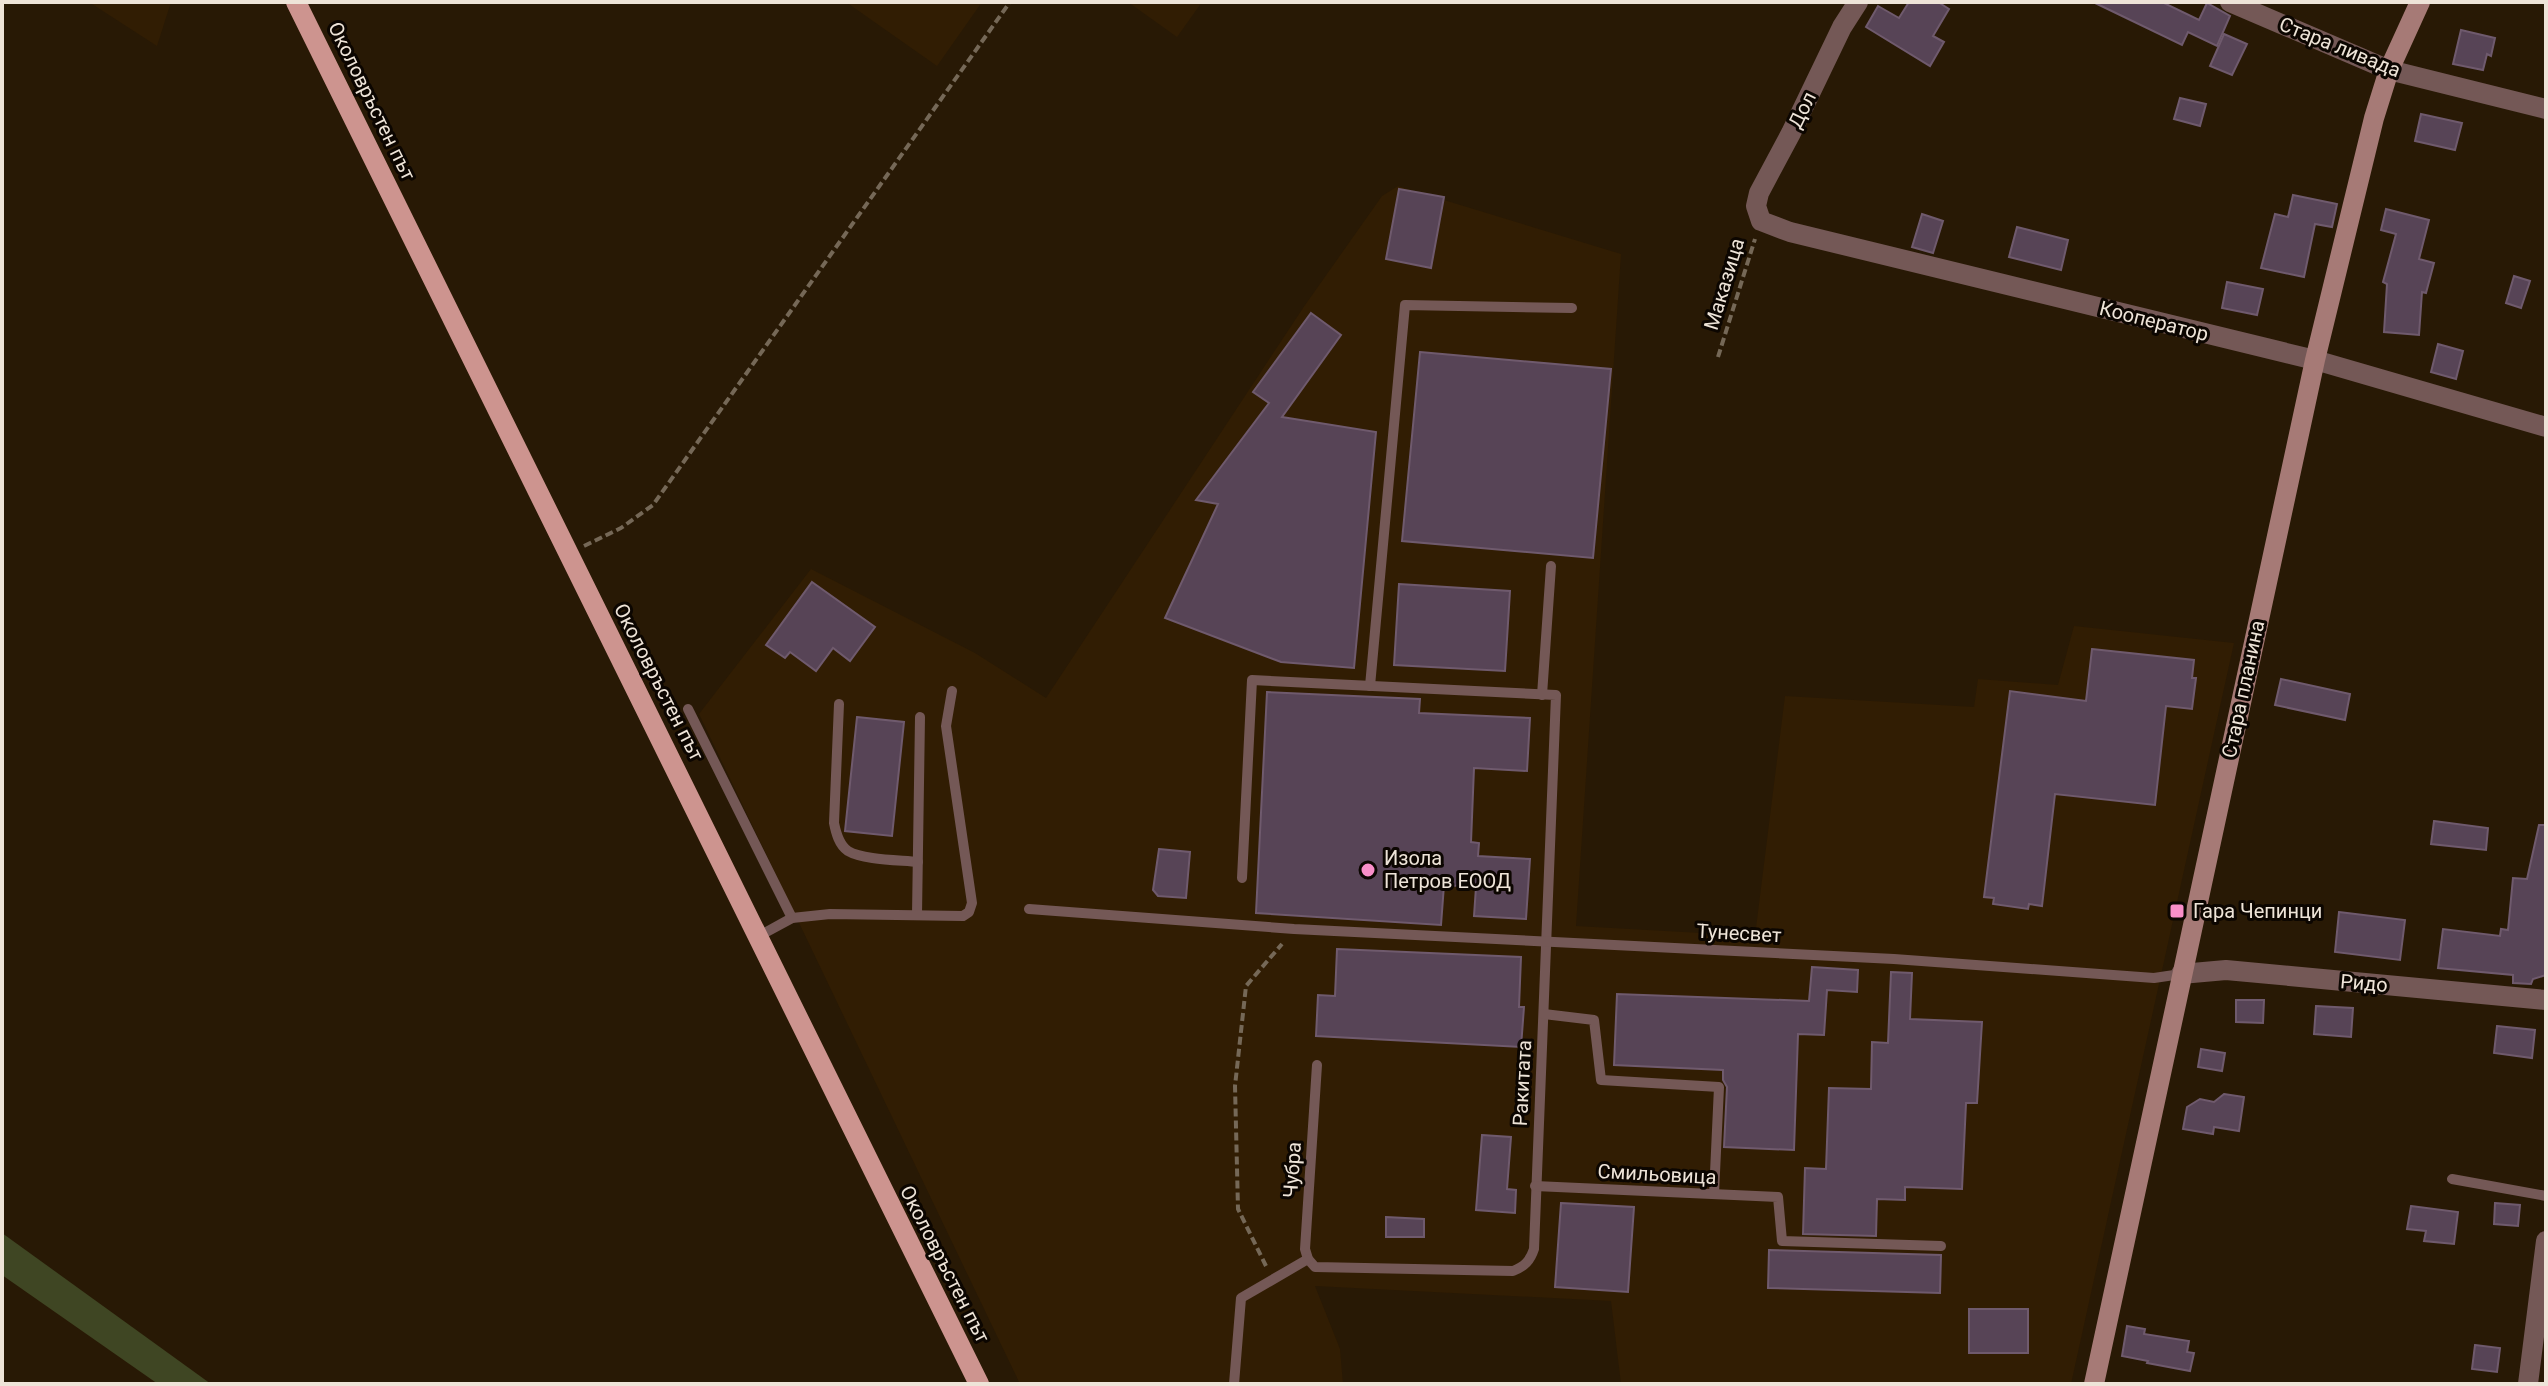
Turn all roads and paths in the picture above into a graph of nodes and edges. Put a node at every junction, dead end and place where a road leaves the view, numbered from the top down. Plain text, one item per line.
1 (296, 2) edge
2 (1010, 2) edge
3 (1858, 2) edge
4 (2230, 2) edge
5 (2420, 2) edge
6 (2389, 70) junction
7 (2546, 109) edge
8 (1761, 221) junction
9 (1572, 308) dead end
10 (1718, 357) dead end
11 (2315, 360) junction
12 (2546, 427) edge
13 (568, 553) junction
14 (1551, 566) dead end
15 (1370, 686) junction
16 (952, 691) dead end
17 (1542, 695) junction
18 (839, 704) dead end
19 (688, 709) dead end
20 (920, 717) dead end
21 (918, 862) junction
22 (1242, 878) dead end
23 (1029, 909) dead end
24 (917, 915) junction
25 (792, 918) junction
26 (1294, 929) junction
27 (759, 936) junction
28 (1548, 941) junction
29 (2181, 974) junction
30 (2546, 1000) edge
31 (1544, 1014) junction
32 (1317, 1065) dead end
33 (2452, 1179) dead end
34 (1535, 1186) junction
35 (1714, 1194) junction
36 (2546, 1196) edge
37 (2546, 1241) edge
38 (1941, 1246) dead end
39 (2546, 1248) edge
40 (1308, 1259) junction
41 (1273, 1279) junction
42 (979, 1384) edge
43 (1234, 1384) edge
44 (2094, 1384) edge
45 (2528, 1384) edge

1 - 13 main road, Околовръстен път
2 - 13 path
3 - 8 street, Дол
4 - 6 street, Стара ливада
5 - 6 street, Стара планина
6 - 7 street, Стара ливада
6 - 11 street, Стара планина
8 - 10 path, Маказица
8 - 11 street, Кооператор
9 - 15 lane
11 - 12 street, Кооператор
11 - 29 street, Стара планина
13 - 27 main road, Околовръстен път
14 - 17 lane
15 - 17 lane
15 - 22 lane
16 - 24 lane
17 - 28 lane, Ракитата
18 - 21 lane
19 - 25 lane
20 - 21 lane
21 - 24 lane
23 - 26 lane, Тунесвет
24 - 25 lane
25 - 27 lane
26 - 28 lane, Тунесвет
26 - 41 path
27 - 42 main road, Околовръстен път
28 - 29 lane, Тунесвет
28 - 31 lane, Ракитата
29 - 30 street, Ридо
29 - 44 street, Стара планина
31 - 34 lane, Ракитата
31 - 35 lane
32 - 40 lane, Чубра
33 - 36 lane
34 - 35 lane, Смильовица
34 - 40 lane, Ракитата
35 - 38 lane, Смильовица
37 - 39 street
39 - 45 street
40 - 41 lane
41 - 43 lane

